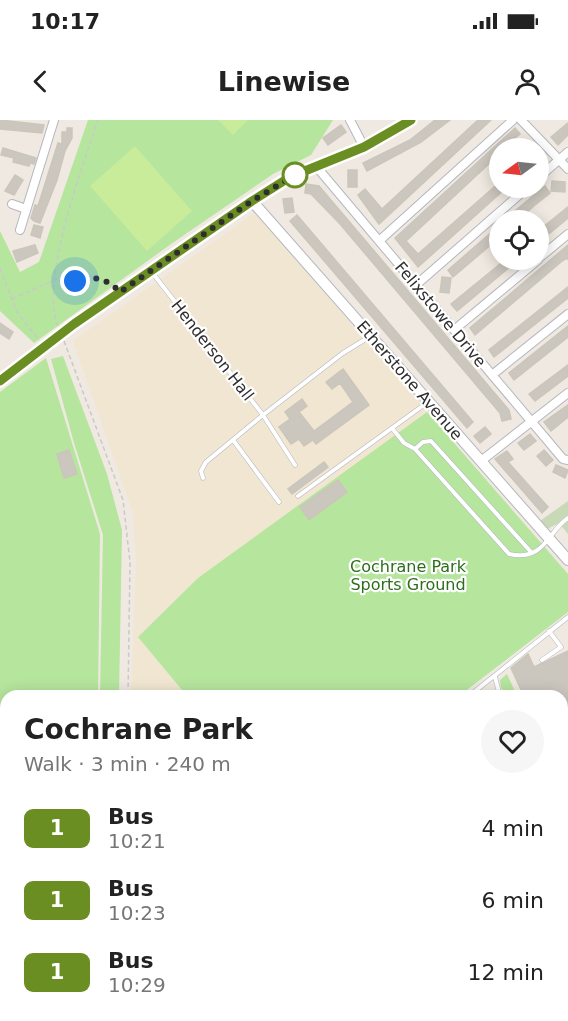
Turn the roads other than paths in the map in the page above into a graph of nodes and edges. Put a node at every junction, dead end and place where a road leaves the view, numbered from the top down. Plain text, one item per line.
1 (55, 120) edge
2 (350, 120) edge
3 (411, 120) edge
4 (513, 120) edge
5 (521, 120) edge
6 (364, 147) junction
7 (568, 152) edge
8 (559, 159) junction
9 (315, 165) junction
10 (549, 168) edge
11 (568, 169) edge
12 (516, 198) edge
13 (252, 201) junction
14 (12, 204) dead end
15 (26, 209) junction
16 (20, 230) dead end
17 (568, 234) edge
18 (379, 241) junction
19 (549, 250) edge
20 (525, 270) edge
21 (151, 271) junction
22 (416, 285) junction
23 (568, 314) edge
24 (454, 330) junction
25 (371, 336) junction
26 (492, 375) junction
27 (0, 381) edge
28 (568, 393) edge
29 (429, 402) junction
30 (263, 415) junction
31 (531, 421) junction
32 (392, 428) junction
33 (233, 440) junction
34 (415, 449) junction
35 (568, 460) edge
36 (481, 461) junction
37 (294, 465) dead end
38 (203, 478) dead end
39 (298, 496) dead end
40 (279, 502) dead end
41 (568, 518) edge
42 (550, 541) junction
43 (531, 552) junction
44 (568, 560) edge
45 (568, 617) edge
46 (549, 631) junction
47 (542, 660) dead end
48 (495, 677) junction
49 (477, 690) edge
50 (498, 690) edge

1 - 15 street
2 - 6 street
3 - 6 street
4 - 18 street
5 - 8 street
6 - 9 street
7 - 8 street
8 - 10 street
8 - 11 street
9 - 13 street
9 - 18 street, Felixstowe Drive
12 - 22 street
13 - 21 street
13 - 25 street, Etherstone Avenue
14 - 15 street
15 - 16 street
17 - 19 street
18 - 22 street, Felixstowe Drive
20 - 24 street
21 - 27 street
21 - 30 lane, Henderson Hall
22 - 24 street, Felixstowe Drive
23 - 26 street
24 - 26 street, Felixstowe Drive
25 - 29 street, Etherstone Avenue
25 - 30 lane
26 - 31 street, Felixstowe Drive
28 - 31 street
29 - 32 lane
29 - 36 street, Etherstone Avenue
30 - 33 lane, Henderson Hall
30 - 37 lane
31 - 35 street, Felixstowe Drive
31 - 36 street
32 - 34 lane
32 - 39 lane
33 - 38 lane, Henderson Hall
33 - 40 lane
34 - 43 lane
34 - 43 lane
36 - 42 street, Etherstone Avenue
41 - 42 lane
42 - 43 lane
42 - 44 street, Etherstone Avenue
45 - 46 lane
46 - 47 lane
46 - 48 lane
48 - 49 lane
48 - 50 lane

